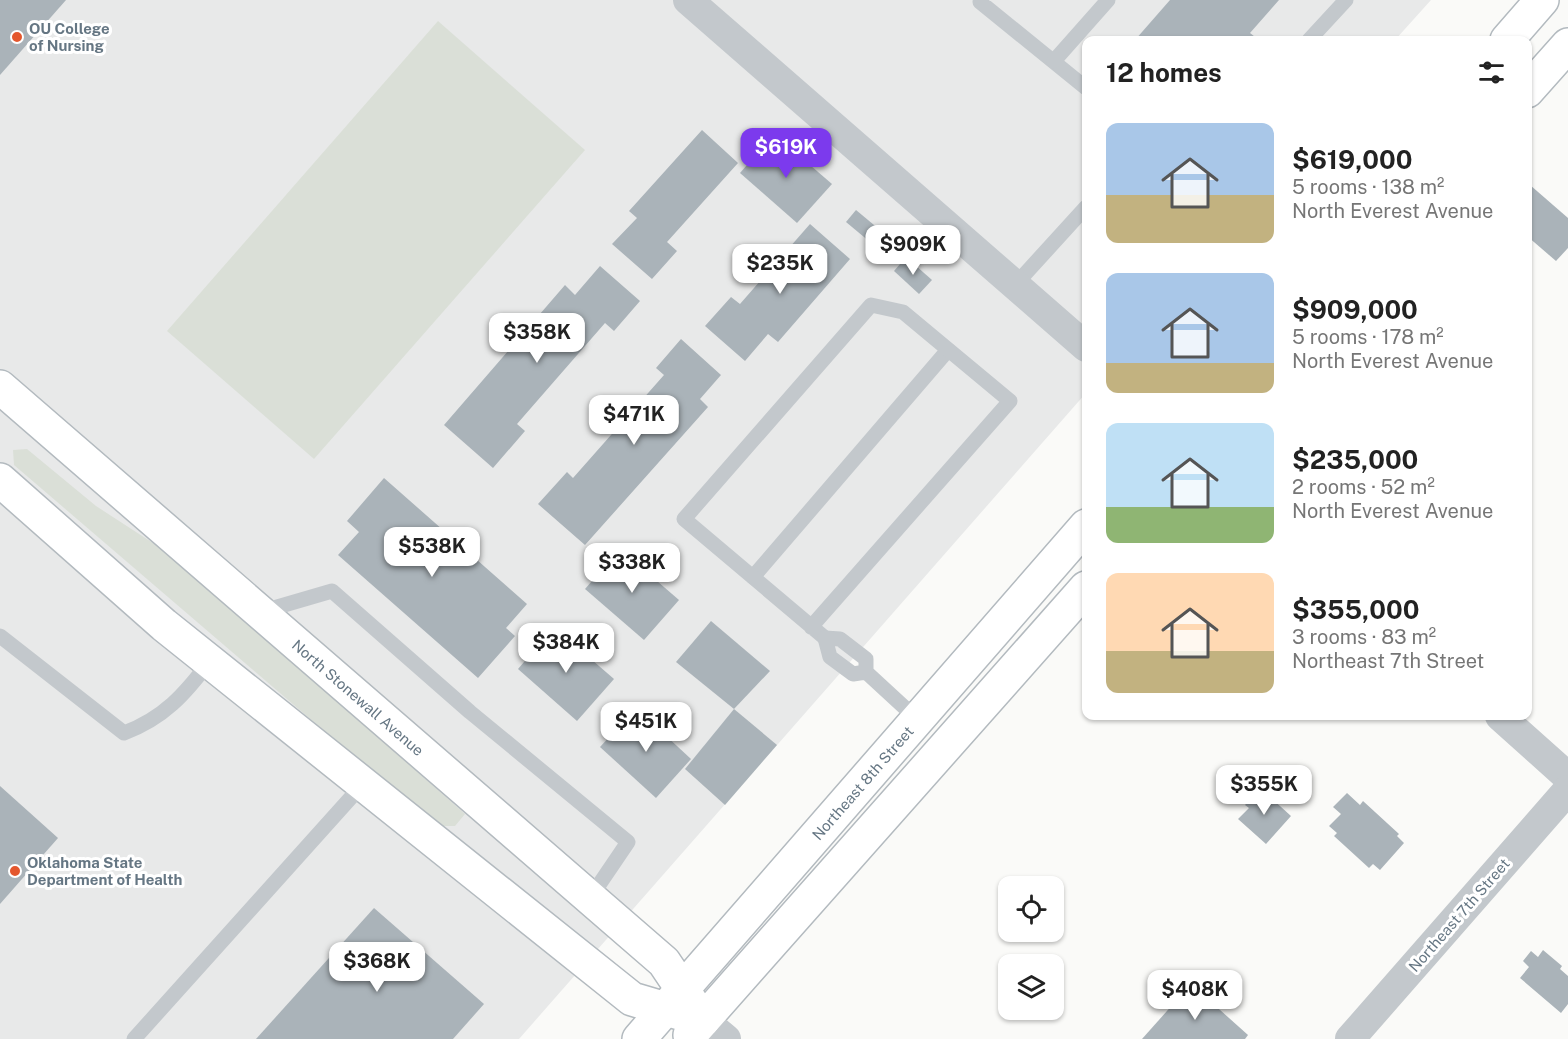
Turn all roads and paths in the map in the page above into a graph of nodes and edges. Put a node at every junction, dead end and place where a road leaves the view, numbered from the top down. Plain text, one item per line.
1 (688, 0) edge
2 (1108, 0) edge
3 (1346, 0) edge
4 (1542, 0) edge
5 (980, 1) edge
6 (1313, 36) edge
7 (1510, 36) edge
8 (1568, 45) edge
9 (1054, 61) junction
10 (1082, 85) edge
11 (1532, 85) edge
12 (1082, 211) edge
13 (1015, 285) junction
14 (1082, 344) edge
15 (948, 350) junction
16 (0, 387) edge
17 (0, 480) edge
18 (1082, 531) edge
19 (753, 577) junction
20 (1082, 593) edge
21 (259, 612) junction
22 (811, 627) junction
23 (0, 636) edge
24 (210, 661) junction
25 (917, 719) junction
26 (1504, 720) edge
27 (1568, 777) edge
28 (364, 783) junction
29 (1568, 790) edge
30 (590, 898) junction
31 (673, 999) junction
32 (705, 1033) edge
33 (134, 1039) edge
34 (639, 1039) edge
35 (1350, 1039) edge

1 - 13 street
2 - 9 lane
3 - 6 lane
4 - 7 main road
5 - 9 lane
8 - 11 main road
9 - 10 lane
12 - 13 lane
13 - 14 street
15 - 19 lane
15 - 19 lane
15 - 22 lane
16 - 21 main road, North Stonewall Avenue
17 - 24 main road
18 - 25 main road, Northeast 8th Street
19 - 22 lane
20 - 32 main road
21 - 30 main road, North Stonewall Avenue
21 - 30 lane
22 - 25 lane
23 - 24 lane
24 - 28 main road
25 - 31 main road, Northeast 8th Street
26 - 27 street
28 - 31 main road
28 - 33 lane
29 - 35 street, Northeast 7th Street
30 - 31 main road, North Stonewall Avenue
31 - 32 main road, North Stonewall Avenue
31 - 34 main road, Northeast 8th Street

